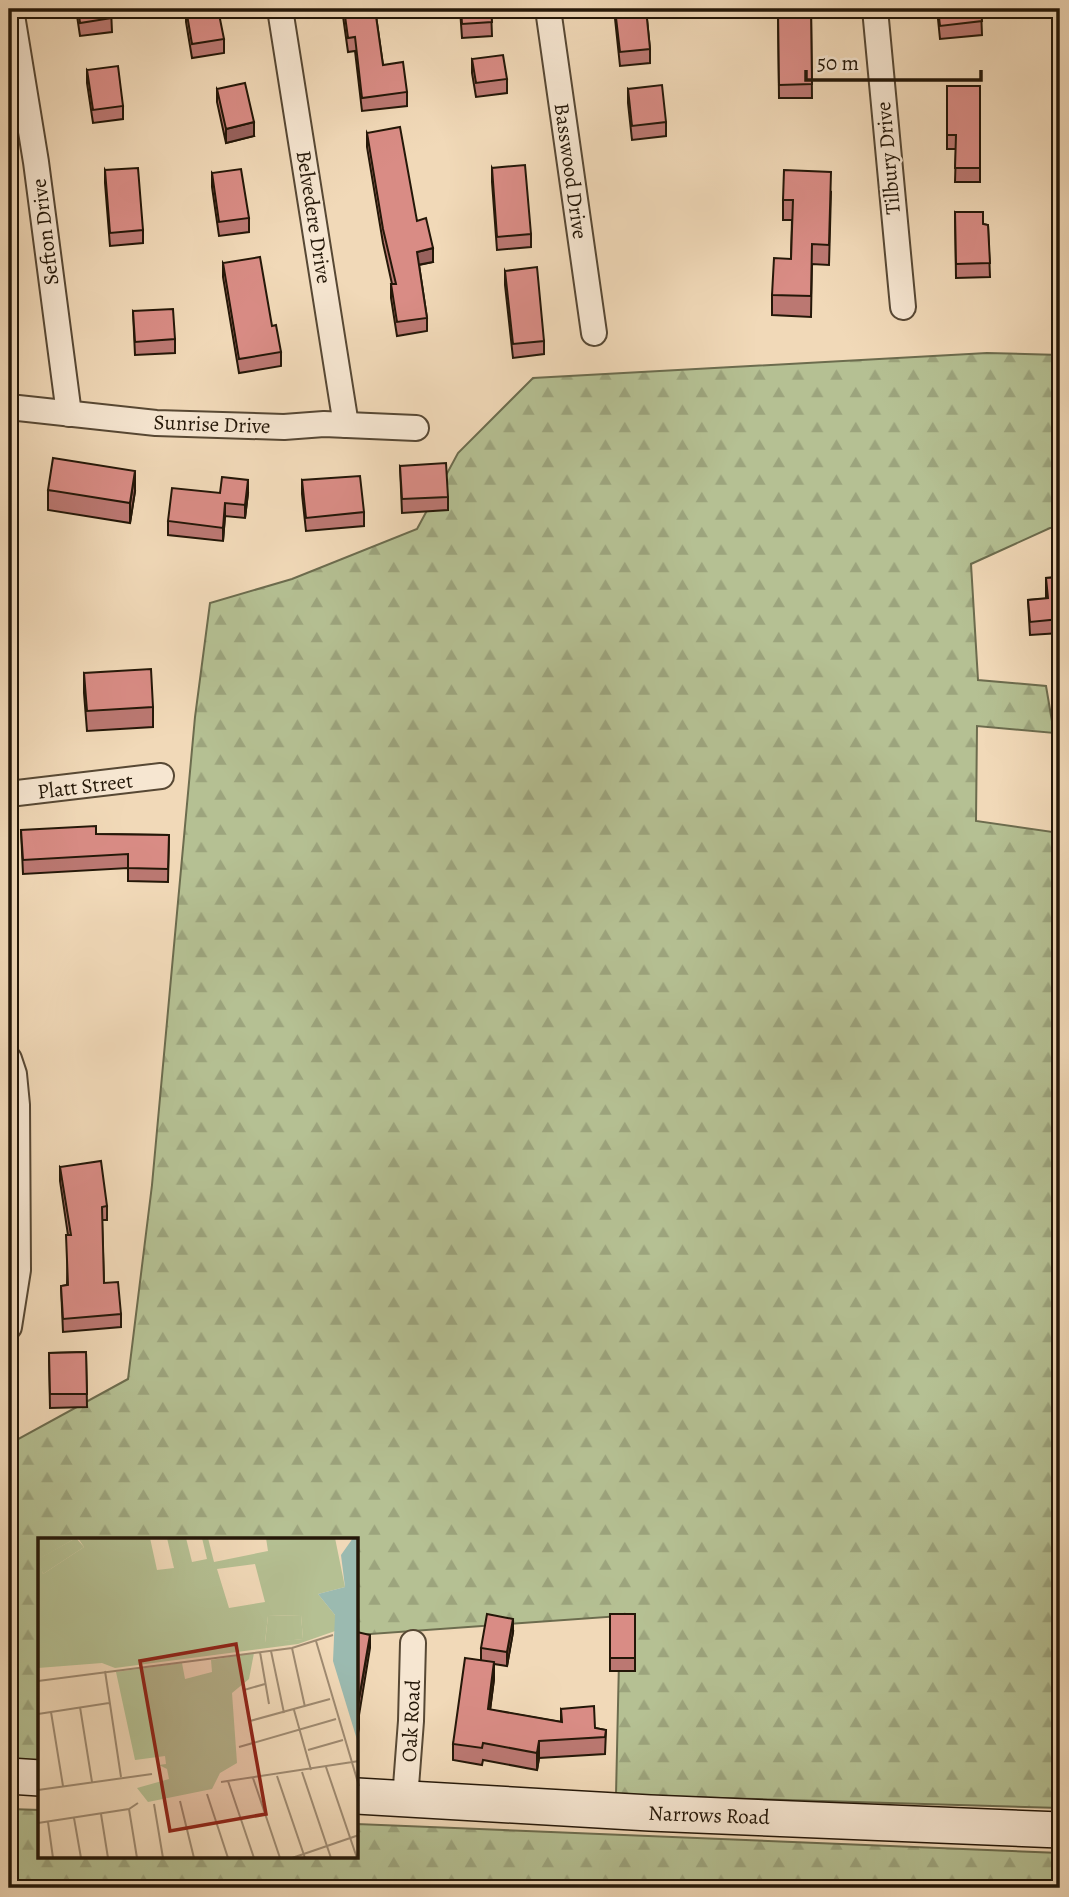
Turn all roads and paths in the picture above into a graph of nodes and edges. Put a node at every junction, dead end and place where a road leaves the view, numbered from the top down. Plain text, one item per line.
1 (11, 9) edge
2 (280, 9) edge
3 (548, 9) edge
4 (875, 9) edge
5 (902, 307) dead end
6 (594, 333) dead end
7 (9, 407) edge
8 (69, 414) junction
9 (346, 425) junction
10 (416, 428) dead end
11 (161, 776) dead end
12 (9, 794) edge
13 (9, 1059) edge
14 (9, 1327) edge
15 (413, 1643) dead end
16 (9, 1776) edge
17 (38, 1778) edge
18 (359, 1796) edge
19 (405, 1799) junction
20 (1060, 1830) edge

1 - 8 street, Sefton Drive
2 - 9 street, Belvedere Drive
3 - 6 street, Basswood Drive
4 - 5 street, Tilbury Drive
7 - 8 street, Sunrise Drive
8 - 9 street, Sunrise Drive
9 - 10 street, Sunrise Drive
11 - 12 street, Platt Street
13 - 14 street
15 - 19 street, Oak Road
16 - 17 street
18 - 19 street, Narrows Road
19 - 20 street, Narrows Road

